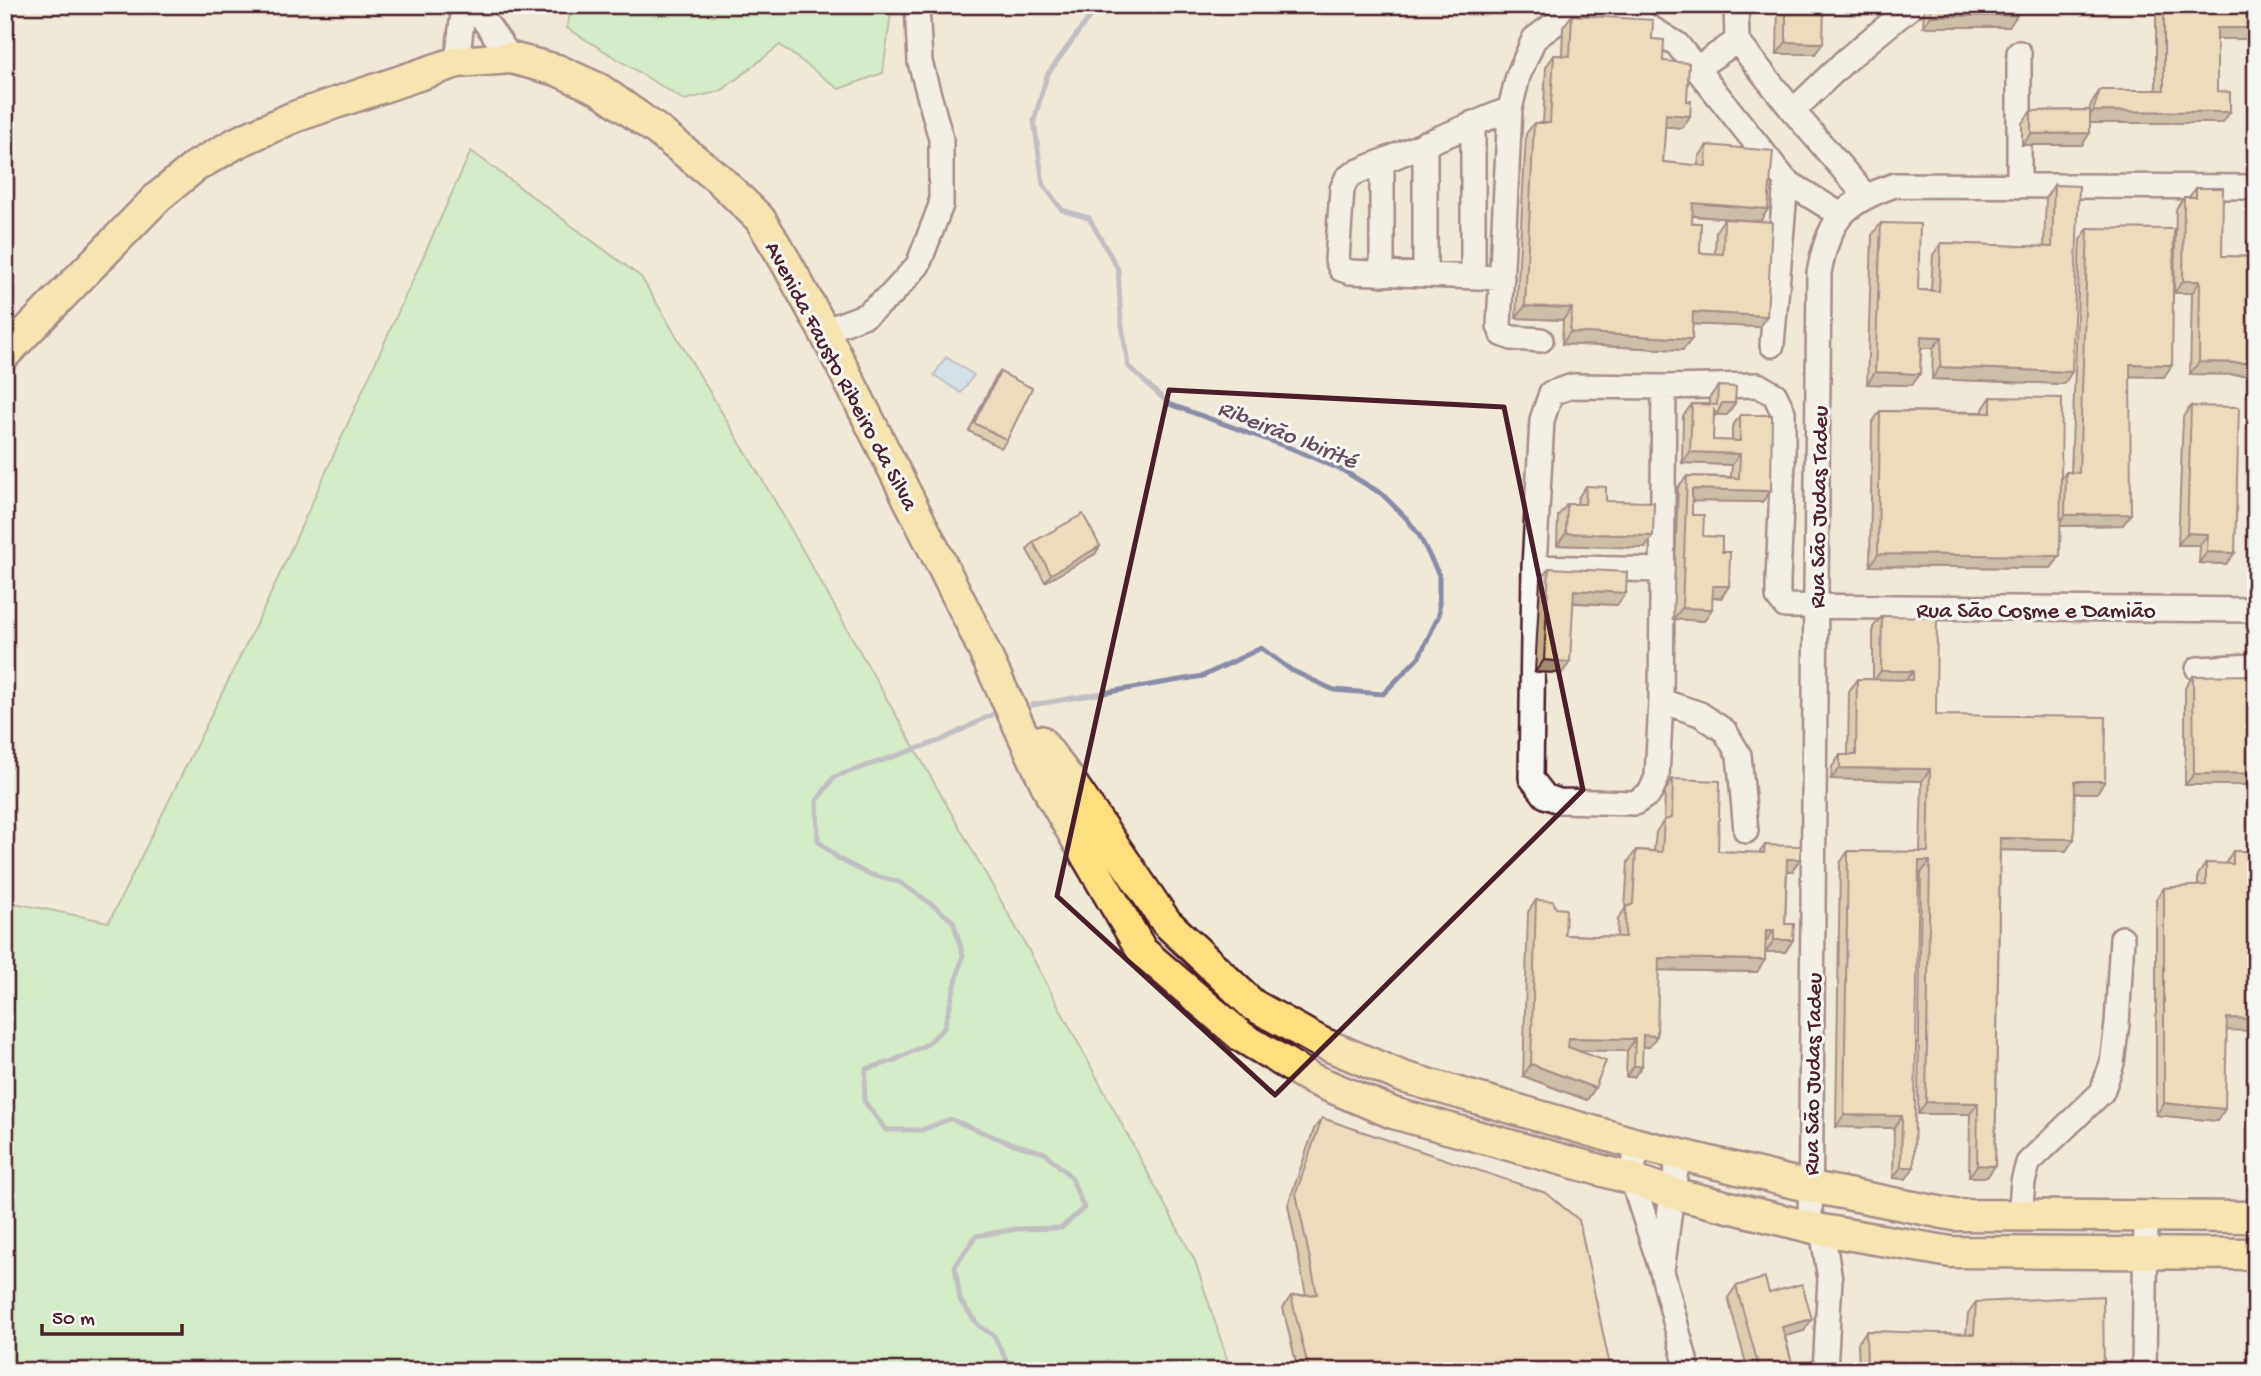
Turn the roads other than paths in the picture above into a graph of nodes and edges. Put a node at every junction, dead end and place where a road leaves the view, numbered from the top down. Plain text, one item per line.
1 (464, 5) edge
2 (473, 5) edge
3 (917, 5) edge
4 (1736, 5) edge
5 (1913, 5) edge
6 (1737, 41) junction
7 (2019, 53) dead end
8 (511, 58) junction
9 (457, 62) junction
10 (1697, 68) junction
11 (1510, 109) junction
12 (1793, 111) junction
13 (1473, 123) junction
14 (1425, 143) junction
15 (1382, 162) junction
16 (1786, 181) junction
17 (2019, 186) junction
18 (2256, 187) edge
19 (1866, 195) junction
20 (1841, 215) junction
21 (1382, 274) junction
22 (1425, 275) junction
23 (1474, 277) junction
24 (1502, 278) junction
25 (824, 331) junction
26 (1541, 340) dead end
27 (10, 342) edge
28 (1772, 345) dead end
29 (1664, 387) junction
30 (1534, 567) junction
31 (1663, 570) junction
32 (1816, 607) junction
33 (2256, 610) edge
34 (2256, 663) edge
35 (2198, 669) dead end
36 (1661, 701) junction
37 (1010, 702) junction
38 (1746, 831) dead end
39 (1166, 922) junction
40 (2122, 938) dead end
41 (1142, 951) junction
42 (1637, 1144) junction
43 (1679, 1155) junction
44 (1632, 1179) junction
45 (1811, 1187) junction
46 (1672, 1193) junction
47 (1954, 1215) junction
48 (2020, 1215) junction
49 (2146, 1216) junction
50 (2256, 1216) edge
51 (1825, 1231) junction
52 (1951, 1252) junction
53 (2145, 1254) junction
54 (2256, 1254) edge
55 (1662, 1271) junction
56 (1688, 1371) edge
57 (1825, 1371) edge
58 (2144, 1371) edge

1 - 9 street
2 - 8 street
3 - 25 street
4 - 6 street
5 - 12 street
6 - 10 street
6 - 12 street
7 - 17 street
8 - 9 main road, Avenida Fausto Ribeiro da Silva
8 - 25 main road, Avenida Fausto Ribeiro da Silva
9 - 27 main road, Avenida Fausto Ribeiro da Silva
10 - 11 street
10 - 16 street
11 - 13 street
11 - 24 street
12 - 19 street
13 - 14 street
13 - 23 street
14 - 15 street
14 - 22 street
15 - 21 street
15 - 21 street
16 - 20 street
16 - 28 street
17 - 18 street, Rua São Judas Tadeu
17 - 19 street, Rua São Judas Tadeu
19 - 20 street, Rua São Judas Tadeu
20 - 32 street, Rua São Judas Tadeu
21 - 22 street
22 - 23 street
23 - 24 street
24 - 26 street
25 - 37 main road, Avenida Fausto Ribeiro da Silva
29 - 30 street
29 - 31 street
29 - 32 street, Rua São Cosme e Damião
30 - 31 street
30 - 36 street
31 - 36 street
32 - 33 street, Rua São Cosme e Damião
32 - 45 street, Rua São Judas Tadeu
34 - 35 street
36 - 38 street
37 - 39 main road
37 - 41 main road
39 - 41 main road
39 - 42 main road
40 - 48 street
41 - 44 main road
42 - 43 main road
42 - 44 street
43 - 45 main road
43 - 46 street
44 - 46 main road
44 - 55 street
45 - 47 main road
45 - 51 street, Rua São Judas Tadeu
46 - 51 main road
46 - 55 street
47 - 48 main road
47 - 52 main road
48 - 49 main road
49 - 50 main road
49 - 53 street
51 - 52 main road
51 - 57 street, Rua São Judas Tadeu
52 - 53 main road
53 - 54 main road
53 - 58 street
55 - 56 street

